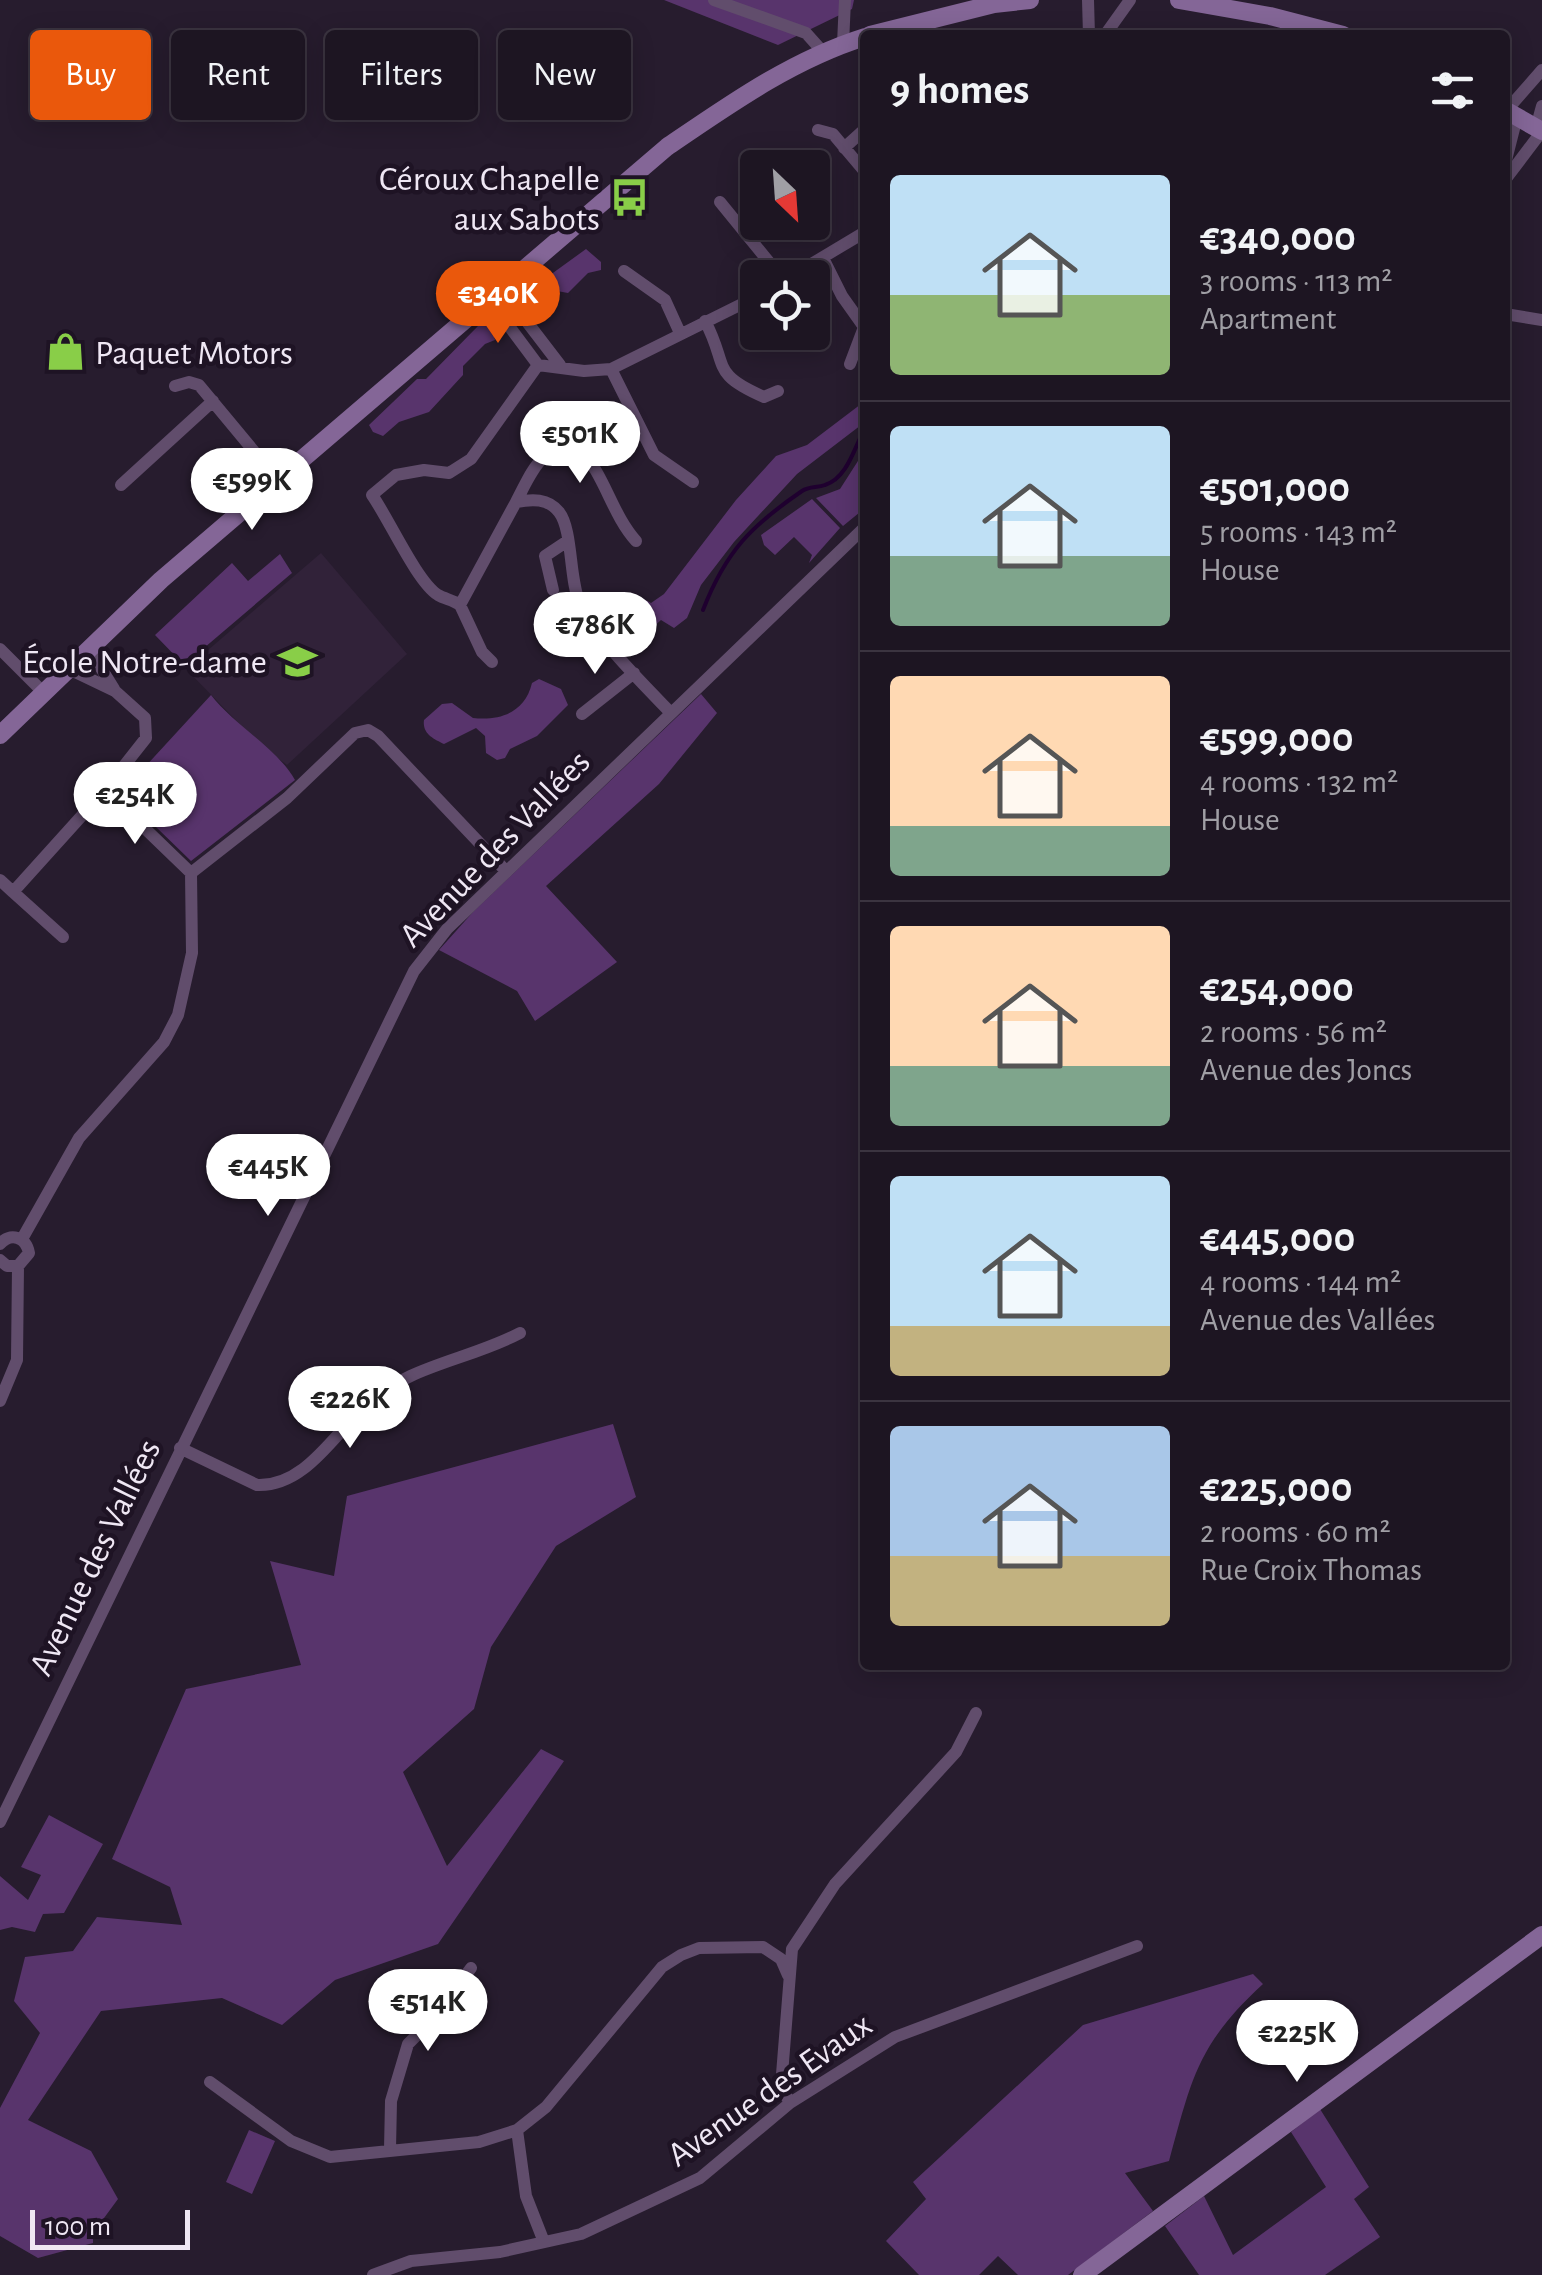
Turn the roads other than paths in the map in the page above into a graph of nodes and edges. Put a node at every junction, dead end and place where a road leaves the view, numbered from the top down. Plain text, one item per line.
1 (714, 0) edge
2 (845, 0) edge
3 (1030, 0) edge
4 (1088, 0) edge
5 (1130, 0) edge
6 (1179, 0) edge
7 (892, 30) edge
8 (1089, 30) edge
9 (1109, 30) edge
10 (1323, 30) edge
11 (860, 38) edge
12 (842, 44) junction
13 (823, 52) junction
14 (1542, 70) edge
15 (1542, 106) edge
16 (1510, 111) edge
17 (1510, 113) edge
18 (818, 130) dead end
19 (1540, 130) edge
20 (860, 134) edge
21 (844, 148) junction
22 (860, 166) edge
23 (1510, 173) edge
24 (720, 202) dead end
25 (860, 235) edge
26 (823, 258) junction
27 (770, 260) edge
28 (819, 260) edge
29 (624, 271) dead end
30 (500, 288) junction
31 (740, 304) edge
32 (481, 305) junction
33 (1510, 315) edge
34 (1542, 320) edge
35 (704, 321) junction
36 (860, 321) edge
37 (680, 334) junction
38 (860, 337) edge
39 (850, 364) dead end
40 (538, 365) junction
41 (560, 365) junction
42 (611, 369) junction
43 (175, 386) dead end
44 (778, 391) dead end
45 (213, 401) junction
46 (277, 479) junction
47 (694, 482) dead end
48 (121, 484) dead end
49 (516, 502) junction
50 (860, 531) edge
51 (636, 541) dead end
52 (566, 542) junction
53 (553, 590) dead end
54 (460, 605) junction
55 (88, 648) junction
56 (0, 649) edge
57 (492, 662) dead end
58 (68, 668) junction
59 (634, 674) junction
60 (43, 692) junction
61 (115, 692) junction
62 (671, 713) junction
63 (582, 714) dead end
64 (0, 735) edge
65 (105, 790) junction
66 (506, 871) junction
67 (191, 872) junction
68 (0, 880) edge
69 (13, 892) junction
70 (63, 936) dead end
71 (22, 1239) junction
72 (0, 1244) edge
73 (0, 1260) edge
74 (18, 1266) junction
75 (520, 1334) dead end
76 (0, 1402) edge
77 (180, 1448) junction
78 (976, 1713) dead end
79 (0, 1822) edge
80 (1542, 1936) edge
81 (1137, 1946) dead end
82 (471, 1968) dead end
83 (788, 1974) junction
84 (210, 2082) dead end
85 (790, 2103) junction
86 (516, 2130) junction
87 (390, 2149) junction
88 (544, 2242) junction
89 (373, 2275) edge
90 (1082, 2275) edge

1 - 13 street
2 - 12 street
3 - 7 main road
4 - 8 street
5 - 9 street
6 - 10 main road
11 - 12 main road
12 - 13 main road
13 - 30 main road
14 - 16 street
15 - 19 street
17 - 19 main road
18 - 21 street
19 - 23 street
20 - 21 street
21 - 22 street
24 - 27 street
25 - 26 street
26 - 28 street
26 - 36 street
29 - 37 street
30 - 32 main road
30 - 41 street
31 - 35 street
32 - 40 street
32 - 46 main road
33 - 34 street
35 - 37 street
35 - 44 street
37 - 42 street
38 - 39 street
40 - 41 street
40 - 54 street
41 - 42 street
42 - 47 street
43 - 45 street
45 - 46 street
45 - 48 street
46 - 55 main road
49 - 51 street
49 - 52 street
49 - 54 street
50 - 62 street, Avenue des Vallées
52 - 53 street
52 - 59 street
54 - 57 street
55 - 58 main road
55 - 61 street
56 - 60 street
58 - 60 main road
58 - 61 street
59 - 62 street
59 - 63 street
60 - 64 main road
61 - 65 street
62 - 66 street, Avenue des Vallées
65 - 67 street
65 - 69 street
66 - 67 street
66 - 77 street, Avenue des Vallées
67 - 71 street
68 - 69 street
69 - 70 street
71 - 72 street
71 - 74 street
73 - 74 street
74 - 76 street
75 - 77 street
77 - 79 street, Avenue des Vallées
78 - 83 street
80 - 90 main road
81 - 85 street, Avenue des Evaux
82 - 87 street
83 - 85 street
83 - 86 street
84 - 87 street
85 - 88 street, Avenue des Evaux
86 - 87 street
86 - 88 street
88 - 89 street, Avenue des Evaux

